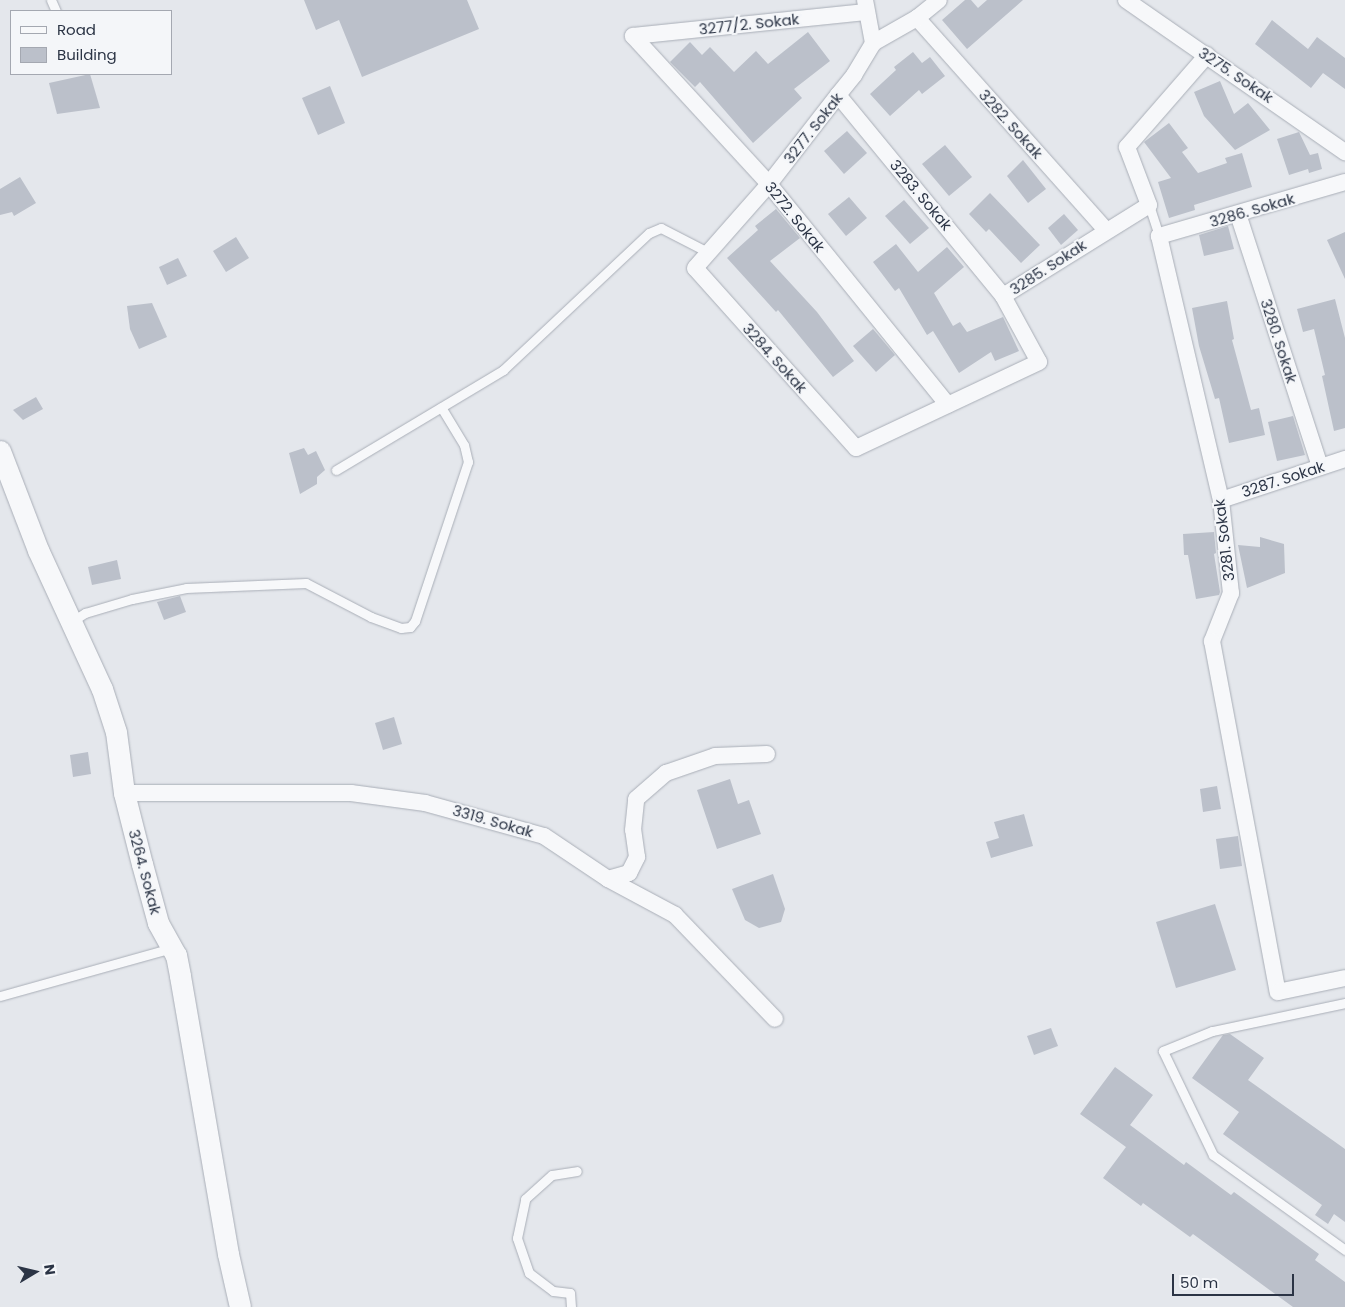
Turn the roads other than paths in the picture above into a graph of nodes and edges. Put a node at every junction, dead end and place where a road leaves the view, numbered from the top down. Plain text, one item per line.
1 (939, 0) edge
2 (1126, 0) edge
3 (866, 6) edge
4 (917, 18) junction
5 (632, 36) joint
6 (873, 43) junction
7 (1207, 55) junction
8 (838, 95) junction
9 (1345, 152) edge
10 (1345, 182) edge
11 (769, 184) junction
12 (1149, 205) junction
13 (1238, 214) junction
14 (1106, 230) junction
15 (1159, 236) junction
16 (708, 252) junction
17 (694, 268) joint
18 (1003, 296) junction
19 (948, 405) junction
20 (441, 407) junction
21 (856, 448) joint
22 (0, 451) edge
23 (1345, 459) edge
24 (1320, 467) junction
25 (336, 470) dead end
26 (1221, 500) junction
27 (71, 622) junction
28 (767, 754) dead end
29 (124, 793) junction
30 (608, 879) junction
31 (172, 948) junction
32 (1345, 978) edge
33 (0, 996) edge
34 (1345, 1003) edge
35 (775, 1019) dead end
36 (577, 1171) dead end
37 (1345, 1250) edge
38 (240, 1307) edge
39 (571, 1307) edge

1 - 4 street, 3277. Sokak
2 - 7 street, 3275. Sokak
3 - 5 street, 3277/2. Sokak
3 - 6 street
4 - 6 street, 3277. Sokak
4 - 14 street, 3282. Sokak
5 - 11 street, 3272. Sokak
6 - 8 street, 3277. Sokak
7 - 9 street, 3275. Sokak
7 - 12 street
8 - 11 street, 3277. Sokak
8 - 18 street, 3283. Sokak
10 - 13 street, 3286. Sokak
11 - 16 street, 3277. Sokak
11 - 19 street, 3272. Sokak
12 - 14 street, 3285. Sokak
12 - 15 lane
13 - 15 street, 3286. Sokak
13 - 24 street, 3280. Sokak
14 - 18 street, 3285. Sokak
15 - 26 street, 3281. Sokak
16 - 17 street, 3277. Sokak
16 - 20 lane
17 - 21 street, 3284. Sokak
18 - 19 street, 3285. Sokak
19 - 21 street, 3285. Sokak
20 - 25 lane
20 - 27 lane
22 - 27 street, 3264. Sokak
23 - 24 street, 3287. Sokak
24 - 26 street, 3287. Sokak
26 - 32 street, 3281. Sokak
27 - 29 street, 3264. Sokak
28 - 30 street
29 - 30 street, 3319. Sokak
29 - 31 street, 3264. Sokak
30 - 35 street, 3319. Sokak
31 - 33 lane
31 - 38 street, 3264. Sokak
34 - 37 lane
36 - 39 lane

